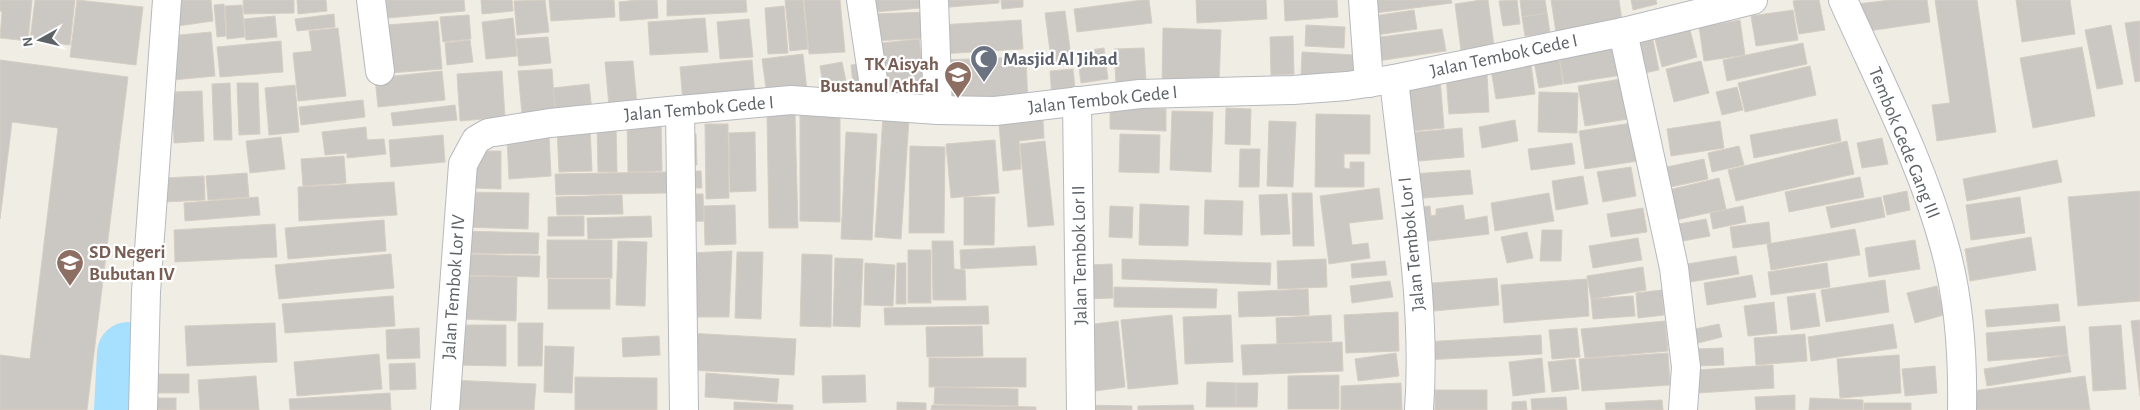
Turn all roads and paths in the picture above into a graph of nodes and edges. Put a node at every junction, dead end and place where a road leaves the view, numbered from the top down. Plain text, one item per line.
1 (166, 0) edge
2 (371, 0) edge
3 (861, 0) edge
4 (934, 0) edge
5 (1362, 0) edge
6 (1753, 0) edge
7 (1843, 0) edge
8 (1623, 32) junction
9 (380, 71) dead end
10 (1381, 81) junction
11 (1077, 101) junction
12 (877, 106) junction
13 (680, 110) junction
14 (938, 110) junction
15 (463, 164) joint
16 (142, 410) edge
17 (445, 410) edge
18 (684, 410) edge
19 (1081, 410) edge
20 (1419, 410) edge
21 (1684, 410) edge
22 (1962, 410) edge

1 - 16 street
2 - 9 street
3 - 12 street
4 - 14 street
5 - 10 street, Jalan Tembok Lor I
6 - 8 street, Jalan Tembok Gede I
7 - 22 street, Tembok Gede Gang III
8 - 10 street, Jalan Tembok Gede I
8 - 21 street
10 - 11 street, Jalan Tembok Gede I
10 - 20 street, Jalan Tembok Lor I
11 - 14 street, Jalan Tembok Gede I
11 - 19 street, Jalan Tembok Lor II
12 - 13 street, Jalan Tembok Gede I
12 - 14 street, Jalan Tembok Gede I
13 - 15 street, Jalan Tembok Gede I
13 - 18 street
15 - 17 street, Jalan Tembok Lor IV

